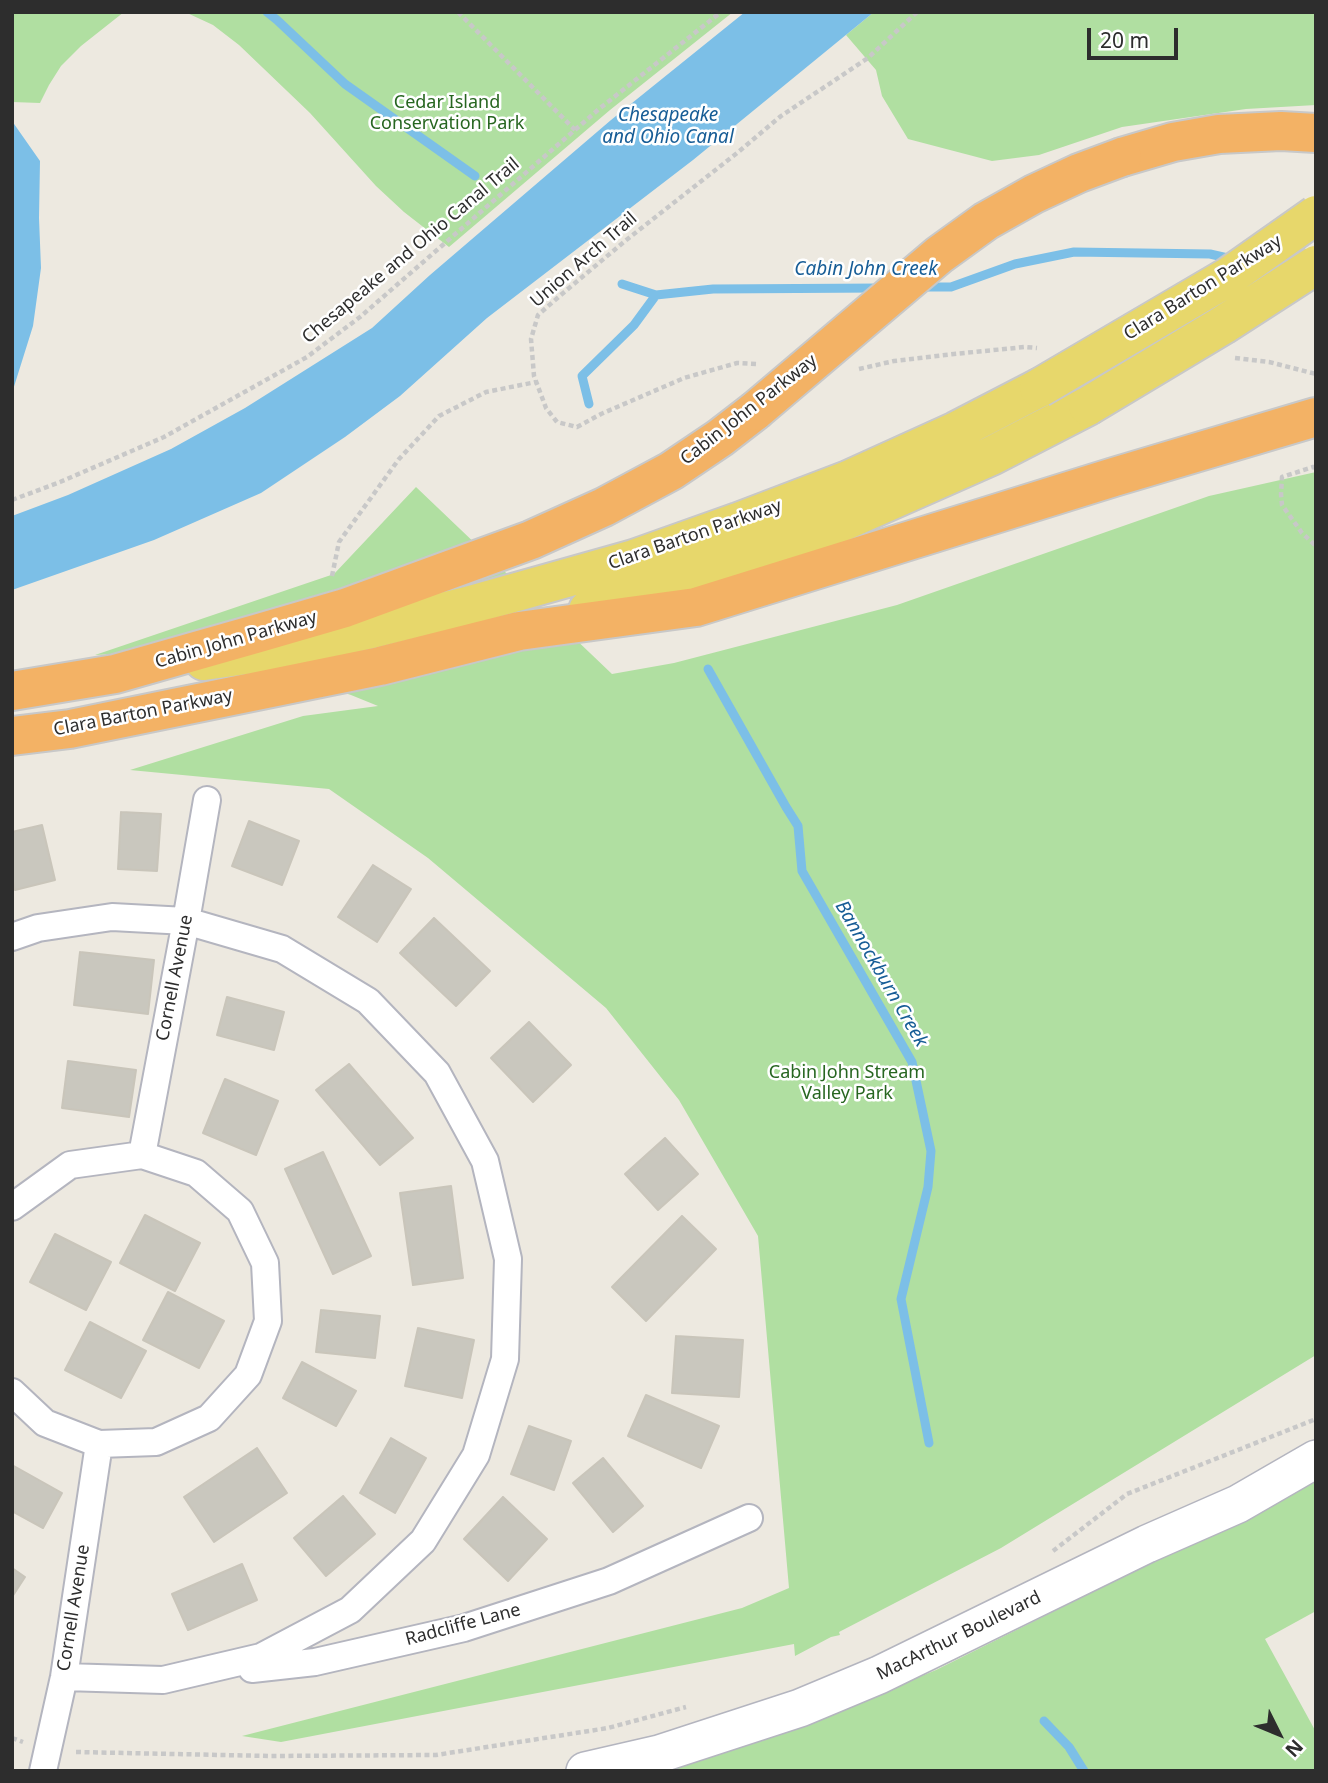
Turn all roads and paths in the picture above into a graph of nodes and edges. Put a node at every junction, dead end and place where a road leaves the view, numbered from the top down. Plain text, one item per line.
1 (458, 12) edge
2 (721, 12) edge
3 (918, 12) edge
4 (575, 130) junction
5 (1316, 133) edge
6 (1316, 215) edge
7 (1316, 265) edge
8 (1038, 348) dead end
9 (1233, 358) dead end
10 (761, 364) dead end
11 (850, 371) dead end
12 (1316, 374) edge
13 (536, 382) junction
14 (1312, 418) edge
15 (1316, 468) edge
16 (12, 500) edge
17 (1316, 546) edge
18 (345, 608) junction
19 (519, 631) junction
20 (115, 674) junction
21 (12, 691) edge
22 (12, 736) edge
23 (207, 800) dead end
24 (186, 921) junction
25 (12, 937) edge
26 (142, 1155) junction
27 (12, 1207) edge
28 (12, 1392) edge
29 (1316, 1419) edge
30 (99, 1444) junction
31 (1316, 1460) edge
32 (749, 1518) dead end
33 (1052, 1551) dead end
34 (64, 1677) junction
35 (163, 1680) junction
36 (687, 1707) dead end
37 (12, 1738) edge
38 (45, 1760) edge
39 (585, 1771) edge

1 - 4 path
2 - 4 path, Chesapeake and Ohio Canal Trail
3 - 13 path, Union Arch Trail
4 - 16 path, Chesapeake and Ohio Canal Trail
5 - 18 highway, Cabin John Parkway, bridge
6 - 20 main road, Clara Barton Parkway, bridge
7 - 19 main road, Clara Barton Parkway, bridge
8 - 11 path
9 - 12 path
10 - 13 path, Union Arch Trail
13 - 18 path
14 - 19 highway
15 - 17 path
18 - 20 highway, Cabin John Parkway
19 - 22 highway, Clara Barton Parkway
20 - 21 highway, Clara Barton Parkway
23 - 24 street, Cornell Avenue
24 - 25 street
24 - 26 street, Cornell Avenue
24 - 35 street
26 - 27 street
26 - 30 street
28 - 30 street
29 - 33 path
30 - 34 street, Cornell Avenue
31 - 39 main road, MacArthur Boulevard
32 - 35 street, Radcliffe Lane
34 - 35 street
34 - 38 street, Cornell Avenue
36 - 38 path
37 - 38 path

